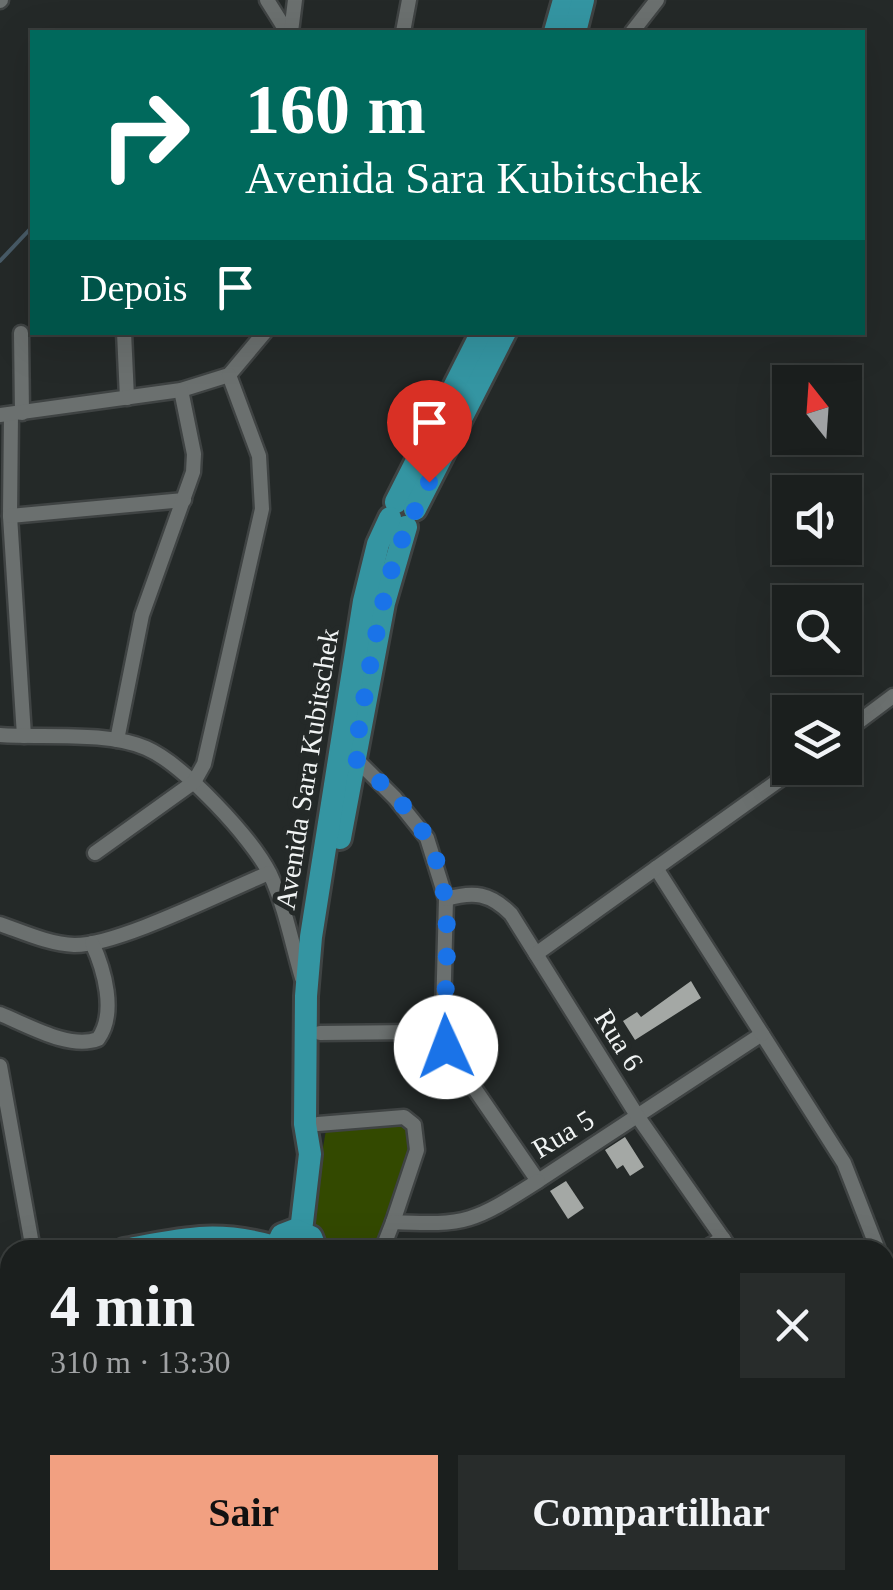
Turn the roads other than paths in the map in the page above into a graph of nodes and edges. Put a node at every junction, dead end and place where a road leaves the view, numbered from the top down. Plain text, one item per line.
1 (267, 0) edge
2 (295, 0) edge
3 (409, 0) edge
4 (564, 0) edge
5 (584, 0) edge
6 (658, 0) edge
7 (288, 30) edge
8 (289, 30) edge
9 (403, 30) edge
10 (556, 30) edge
11 (575, 30) edge
12 (634, 30) edge
13 (21, 333) dead end
14 (124, 335) edge
15 (262, 335) edge
16 (481, 335) edge
17 (503, 335) edge
18 (229, 375) junction
19 (180, 390) junction
20 (128, 398) junction
21 (11, 414) edge
22 (184, 500) junction
23 (402, 514) junction
24 (10, 516) junction
25 (893, 696) edge
26 (862, 719) edge
27 (0, 735) edge
28 (24, 736) junction
29 (118, 740) junction
30 (354, 757) junction
31 (194, 782) junction
32 (772, 785) edge
33 (95, 853) dead end
34 (656, 868) junction
35 (269, 872) junction
36 (446, 899) junction
37 (0, 924) edge
38 (92, 944) junction
39 (536, 954) junction
40 (306, 996) junction
41 (0, 1014) edge
42 (444, 1015) junction
43 (416, 1032) junction
44 (313, 1034) junction
45 (762, 1034) junction
46 (446, 1047) junction
47 (0, 1066) edge
48 (638, 1117) junction
49 (318, 1124) junction
50 (310, 1154) junction
51 (538, 1181) junction
52 (393, 1222) junction
53 (301, 1231) junction
54 (30, 1240) edge
55 (183, 1240) edge
56 (243, 1240) edge
57 (282, 1240) edge
58 (312, 1240) edge
59 (386, 1240) edge
60 (724, 1240) edge
61 (874, 1240) edge

1 - 7 street
2 - 8 street
3 - 9 street
4 - 10 main road
5 - 11 main road
6 - 12 street
13 - 21 street
14 - 20 street
15 - 18 street
16 - 23 main road, Avenida Sara Kubitschek
17 - 23 main road, Avenida Sara Kubitschek
18 - 19 street
18 - 31 street
19 - 20 street
19 - 22 street
20 - 21 street
21 - 24 street
22 - 24 street
22 - 29 street
23 - 30 main road, Avenida Sara Kubitschek
23 - 40 main road, Avenida Sara Kubitschek
24 - 28 street
25 - 26 street
27 - 28 street
28 - 29 street
29 - 31 street
30 - 36 street
30 - 44 main road, Avenida Sara Kubitschek
31 - 33 street
31 - 35 street
32 - 34 street
34 - 39 street
34 - 45 street
35 - 38 street
35 - 40 street
36 - 39 street, Rua 6
36 - 42 street
37 - 38 street
38 - 41 street
39 - 48 street, Rua 6
40 - 44 main road, Avenida Sara Kubitschek
42 - 43 street
42 - 46 street
43 - 44 street
43 - 46 street
44 - 49 main road, Avenida Sara Kubitschek
44 - 50 main road
45 - 48 street, Rua 5
45 - 61 street
46 - 51 street, Rua 5
47 - 54 street
48 - 51 street, Rua 5
48 - 60 street, Rua 6
49 - 50 main road, Avenida Sara Kubitschek
49 - 52 street
50 - 53 main road
51 - 52 street
52 - 59 street
53 - 57 main road
53 - 58 main road
55 - 56 main road

